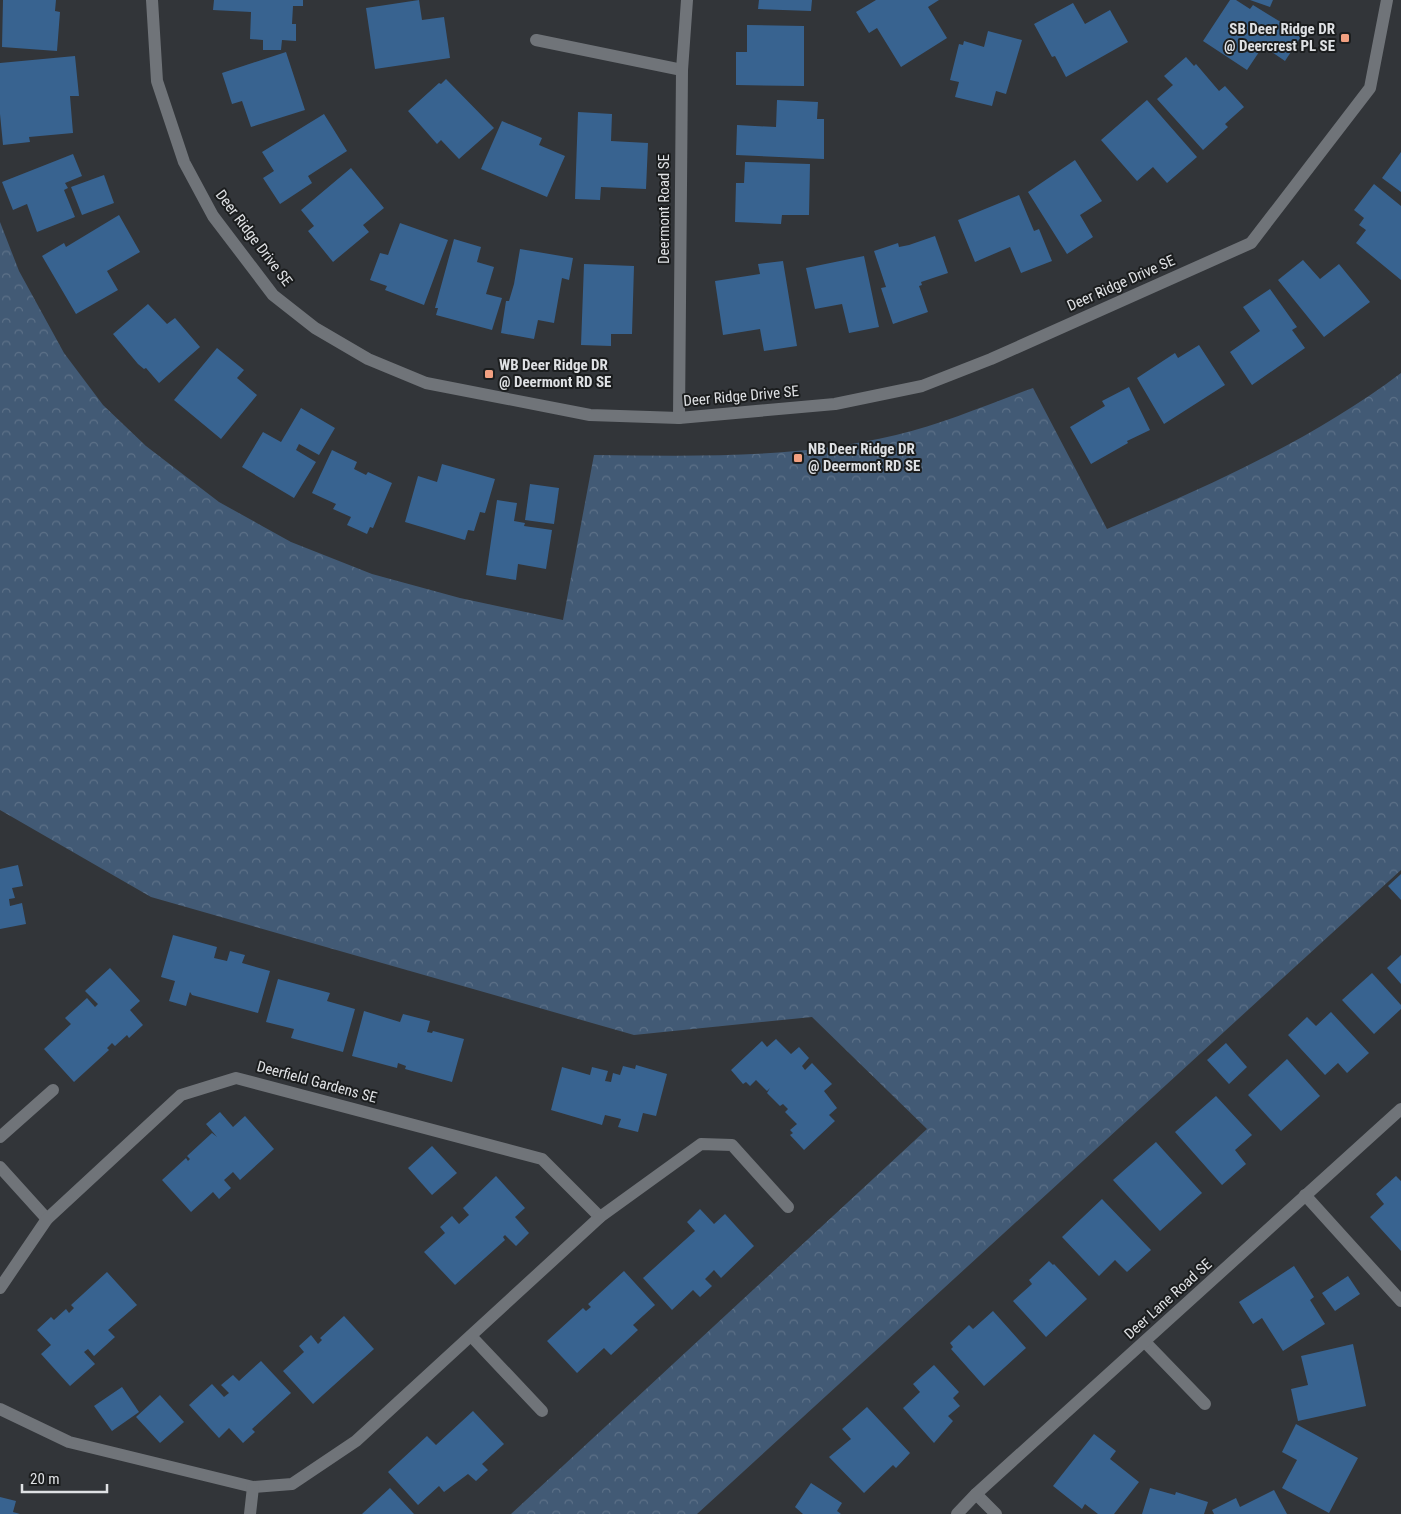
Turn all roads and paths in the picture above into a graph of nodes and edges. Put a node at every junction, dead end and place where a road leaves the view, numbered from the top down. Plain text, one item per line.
1 (152, 0) edge
2 (687, 0) edge
3 (1387, 0) edge
4 (536, 40) dead end
5 (682, 70) junction
6 (679, 418) junction
7 (53, 1090) dead end
8 (1401, 1109) edge
9 (0, 1137) edge
10 (0, 1167) edge
11 (1305, 1195) junction
12 (788, 1207) dead end
13 (600, 1218) junction
14 (47, 1220) junction
15 (0, 1288) edge
16 (1401, 1301) edge
17 (471, 1336) junction
18 (1145, 1342) junction
19 (1205, 1404) dead end
20 (0, 1409) edge
21 (542, 1411) dead end
22 (253, 1487) junction
23 (976, 1494) junction
24 (250, 1514) edge
25 (957, 1514) edge
26 (996, 1514) edge

1 - 6 street, Deer Ridge Drive SE
2 - 5 street, Deermont Road SE
3 - 6 street, Deer Ridge Drive SE
4 - 5 street
5 - 6 street, Deermont Road SE
7 - 9 street
8 - 11 street, Deer Lane Road SE
10 - 14 street
11 - 16 street
11 - 18 street, Deer Lane Road SE
12 - 13 street
13 - 14 street, Deerfield Gardens SE
13 - 17 street
14 - 15 street, Deerfield Gardens SE
17 - 21 street
17 - 22 street
18 - 19 street
18 - 23 street, Deer Lane Road SE
20 - 22 street
22 - 24 street
23 - 25 street, Deer Lane Road SE
23 - 26 street

